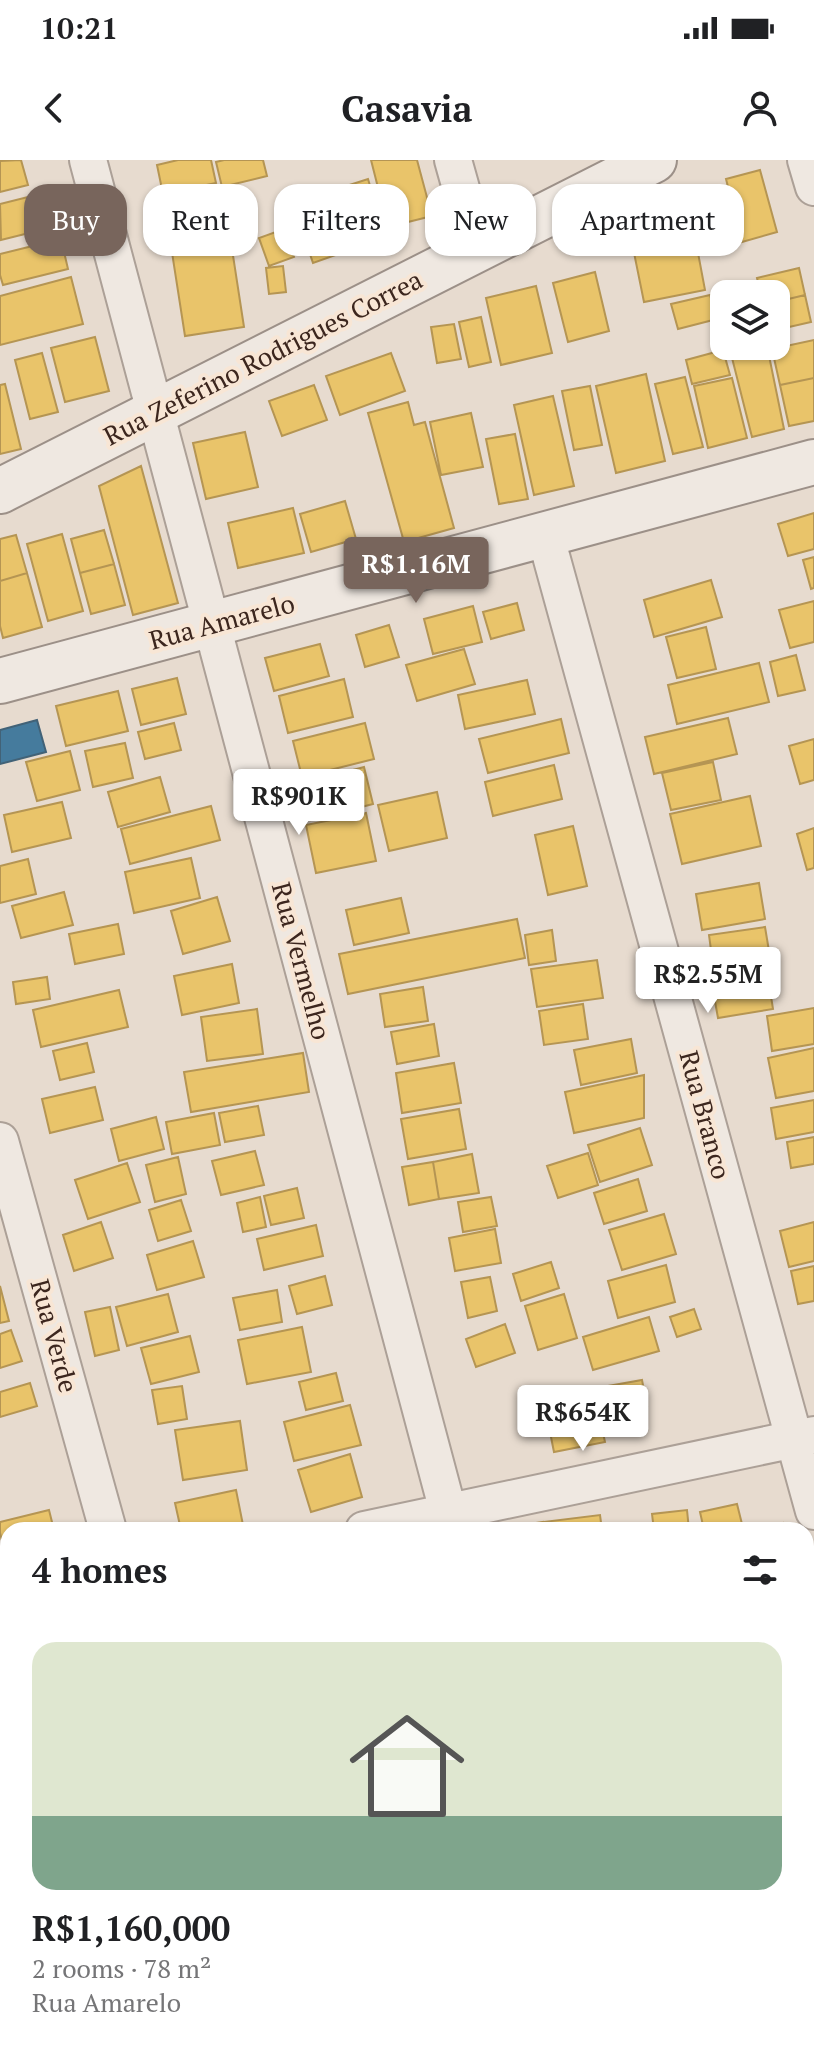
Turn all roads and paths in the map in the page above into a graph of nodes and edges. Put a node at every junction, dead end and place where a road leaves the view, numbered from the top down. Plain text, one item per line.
1 (88, 160) edge
2 (453, 160) edge
3 (654, 160) edge
4 (806, 160) edge
5 (460, 184) edge
6 (814, 187) edge
7 (536, 220) edge
8 (464, 256) edge
9 (156, 412) junction
10 (814, 462) edge
11 (0, 491) edge
12 (545, 534) junction
13 (212, 625) junction
14 (0, 681) edge
15 (0, 1141) edge
16 (804, 1437) edge
17 (814, 1511) edge
18 (451, 1521) edge
19 (106, 1522) edge

1 - 9 street, Rua Vermelho
2 - 5 street
3 - 7 street, Rua Zeferino Rodrigues Correa
4 - 6 street
8 - 9 street, Rua Zeferino Rodrigues Correa
9 - 11 street, Rua Zeferino Rodrigues Correa
9 - 13 street, Rua Vermelho
10 - 12 street, Rua Amarelo
12 - 13 street, Rua Amarelo
12 - 16 street, Rua Branco
13 - 14 street, Rua Amarelo
13 - 18 street, Rua Vermelho
15 - 19 street, Rua Verde
16 - 17 street, Rua Branco
16 - 18 street

